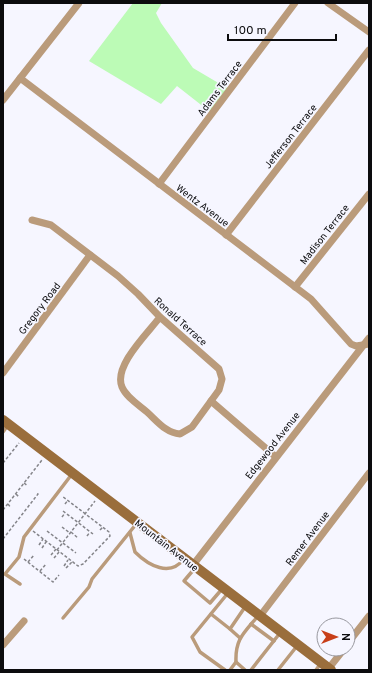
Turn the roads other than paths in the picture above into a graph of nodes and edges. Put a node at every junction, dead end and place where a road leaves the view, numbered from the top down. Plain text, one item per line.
1 (79, 3) edge
2 (295, 3) edge
3 (328, 3) edge
4 (369, 32) edge
5 (369, 50) edge
6 (20, 78) junction
7 (3, 100) edge
8 (159, 184) junction
9 (369, 194) edge
10 (32, 220) dead end
11 (226, 235) junction
12 (90, 255) junction
13 (295, 287) junction
14 (160, 317) junction
15 (369, 338) edge
16 (366, 345) edge
17 (3, 373) edge
18 (211, 401) junction
19 (5, 425) edge
20 (276, 457) junction
21 (72, 473) junction
22 (369, 473) edge
23 (137, 522) junction
24 (130, 533) junction
25 (191, 564) junction
26 (20, 584) dead end
27 (226, 590) junction
28 (246, 606) junction
29 (211, 614) junction
30 (259, 616) junction
31 (369, 616) edge
32 (63, 618) dead end
33 (24, 622) dead end
34 (251, 624) junction
35 (230, 629) junction
36 (281, 632) junction
37 (356, 633) edge
38 (240, 638) junction
39 (274, 642) junction
40 (3, 645) edge
41 (298, 645) junction
42 (336, 657) edge
43 (236, 662) junction
44 (324, 668) edge
45 (224, 670) edge
46 (230, 670) edge
47 (245, 670) edge
48 (251, 670) edge
49 (278, 670) edge

1 - 6 street
2 - 8 street, Adams Terrace
3 - 4 street
5 - 11 street, Jefferson Terrace
6 - 7 street
6 - 8 street, Wentz Avenue
8 - 11 street, Wentz Avenue
9 - 13 street, Madison Terrace
10 - 12 street, Ronald Terrace
11 - 13 street, Wentz Avenue
12 - 14 street, Ronald Terrace
12 - 17 street, Gregory Road
13 - 16 street, Wentz Avenue
14 - 18 street, Ronald Terrace
14 - 18 street
15 - 16 street, Edgewood Avenue
16 - 20 street, Edgewood Avenue
18 - 20 street
19 - 21 street, Mountain Avenue
20 - 25 street, Edgewood Avenue
21 - 23 street, Mountain Avenue
21 - 26 lane
22 - 30 street, Remer Avenue
23 - 24 lane
23 - 25 street, Mountain Avenue
24 - 25 lane
24 - 32 lane
25 - 27 street, Mountain Avenue
25 - 27 lane
27 - 28 street, Mountain Avenue
27 - 29 lane
28 - 30 street, Mountain Avenue
28 - 35 lane
29 - 35 lane
29 - 45 lane
30 - 34 lane
30 - 36 street, Mountain Avenue
31 - 37 street
33 - 40 street
34 - 38 lane
34 - 39 lane
35 - 38 lane
36 - 39 lane
36 - 41 street, Mountain Avenue
38 - 43 lane
39 - 48 lane
41 - 44 street, Mountain Avenue
41 - 49 lane
42 - 44 street
43 - 46 lane
43 - 47 lane

